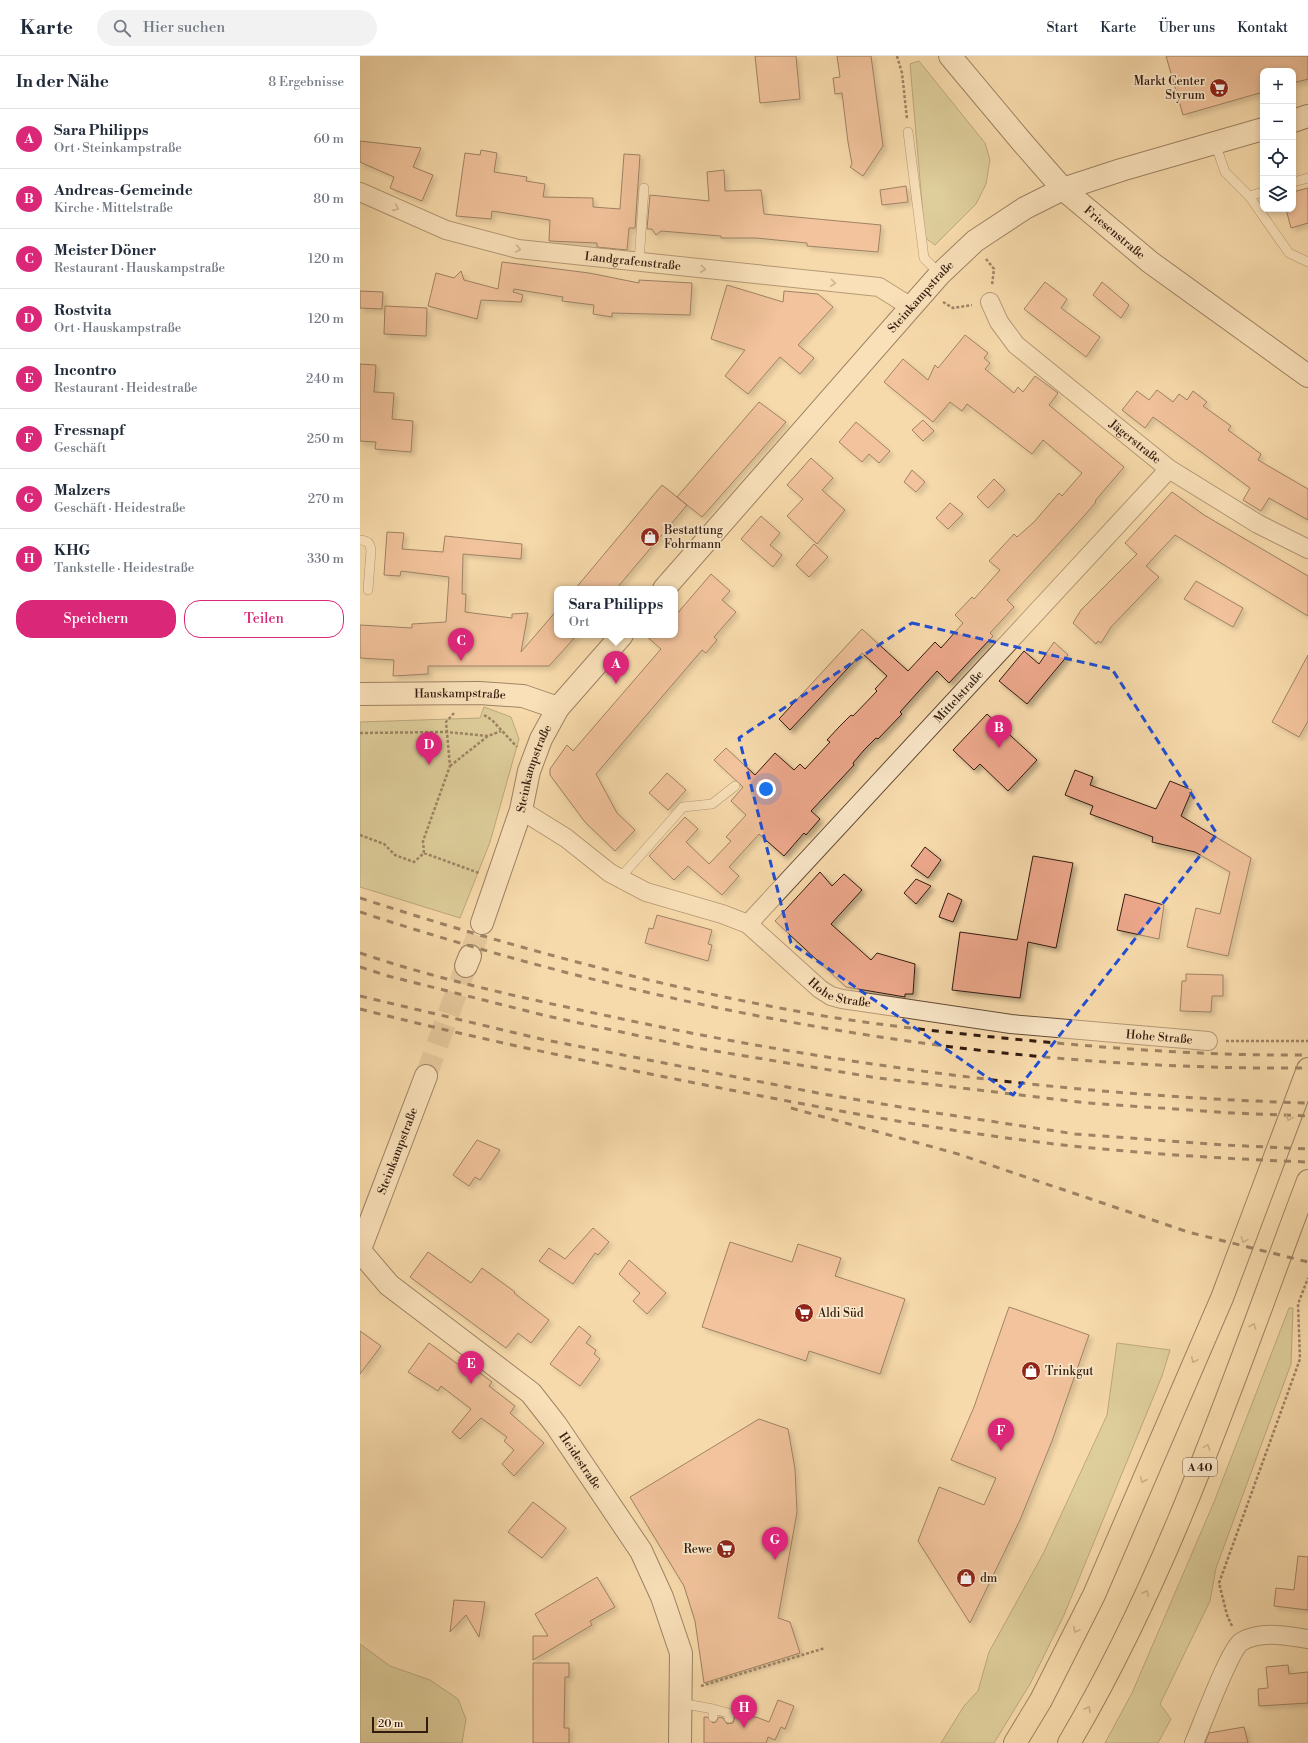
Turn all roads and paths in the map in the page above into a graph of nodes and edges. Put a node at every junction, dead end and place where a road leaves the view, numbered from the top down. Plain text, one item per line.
1 (897, 56) edge
2 (950, 56) edge
3 (1308, 116) edge
4 (1296, 120) edge
5 (1260, 130) edge
6 (908, 132) joint
7 (1215, 143) junction
8 (1308, 178) edge
9 (1296, 181) edge
10 (644, 188) dead end
11 (1063, 189) junction
12 (360, 192) edge
13 (1260, 193) edge
14 (1249, 196) junction
15 (972, 244) junction
16 (639, 262) junction
17 (1308, 262) edge
18 (940, 274) junction
19 (926, 291) junction
20 (990, 302) junction
21 (911, 307) junction
22 (1308, 376) edge
23 (1169, 469) junction
24 (360, 540) edge
25 (1308, 549) edge
26 (667, 586) edge
27 (368, 590) dead end
28 (619, 638) edge
29 (479, 693) junction
30 (360, 694) edge
31 (558, 708) junction
32 (461, 711) dead end
33 (501, 731) junction
34 (446, 732) junction
35 (360, 733) edge
36 (488, 736) junction
37 (450, 766) junction
38 (529, 771) junction
39 (735, 786) dead end
40 (521, 810) junction
41 (360, 835) edge
42 (424, 853) junction
43 (479, 872) dead end
44 (620, 878) junction
45 (482, 923) tunnel mouth
46 (748, 924) junction
47 (1208, 1041) joint
48 (1308, 1041) edge
49 (1308, 1069) edge
50 (426, 1076) tunnel mouth
51 (1308, 1181) edge
52 (360, 1250) edge
53 (1308, 1278) edge
54 (1308, 1639) edge
55 (1240, 1643) junction
56 (825, 1648) dead end
57 (680, 1698) junction
58 (729, 1718) dead end
59 (680, 1743) edge
60 (1015, 1743) edge
61 (1069, 1743) edge
62 (1194, 1743) edge

1 - 6 path
2 - 11 street, Friesenstraße
3 - 4 street
5 - 7 street, Steinkampstraße
6 - 18 lane
7 - 11 street, Steinkampstraße
7 - 14 lane
8 - 9 lane
10 - 16 lane
11 - 15 street, Steinkampstraße
11 - 22 street, Friesenstraße
12 -> 16 street, Landgrafenstraße
13 - 14 lane
14 - 17 lane
15 - 18 street, Steinkampstraße
15 - 20 path
16 -> 21 street, Landgrafenstraße
18 - 19 street, Steinkampstraße
19 - 20 path
19 - 21 street, Steinkampstraße
20 - 23 street, Jägerstraße
21 - 26 street, Steinkampstraße
23 - 25 street, Jägerstraße
23 - 46 street, Mittelstraße
24 - 27 lane
28 - 31 street, Steinkampstraße
29 - 30 street, Hauskampstraße
29 - 31 street, Hauskampstraße
29 - 33 path
31 - 38 street, Steinkampstraße
32 - 34 path
33 - 36 path
33 - 38 path
34 - 35 path
34 - 36 path
34 - 37 path
36 - 37 path
37 - 42 path
38 - 40 street, Steinkampstraße
39 - 44 lane
40 - 44 street, Hohe Straße
40 - 45 street, Steinkampstraße
41 - 42 path
42 - 43 path
44 - 46 street, Hohe Straße
46 - 47 street, Hohe Straße
47 - 48 path
49 -> 60 highway
50 - 52 street, Steinkampstraße
61 -> 51 highway, A 40
52 - 57 street, Heidestraße
53 - 55 path
54 - 55 street
55 - 62 street
56 - 57 path
57 - 58 lane
57 - 59 street, Heidestraße

